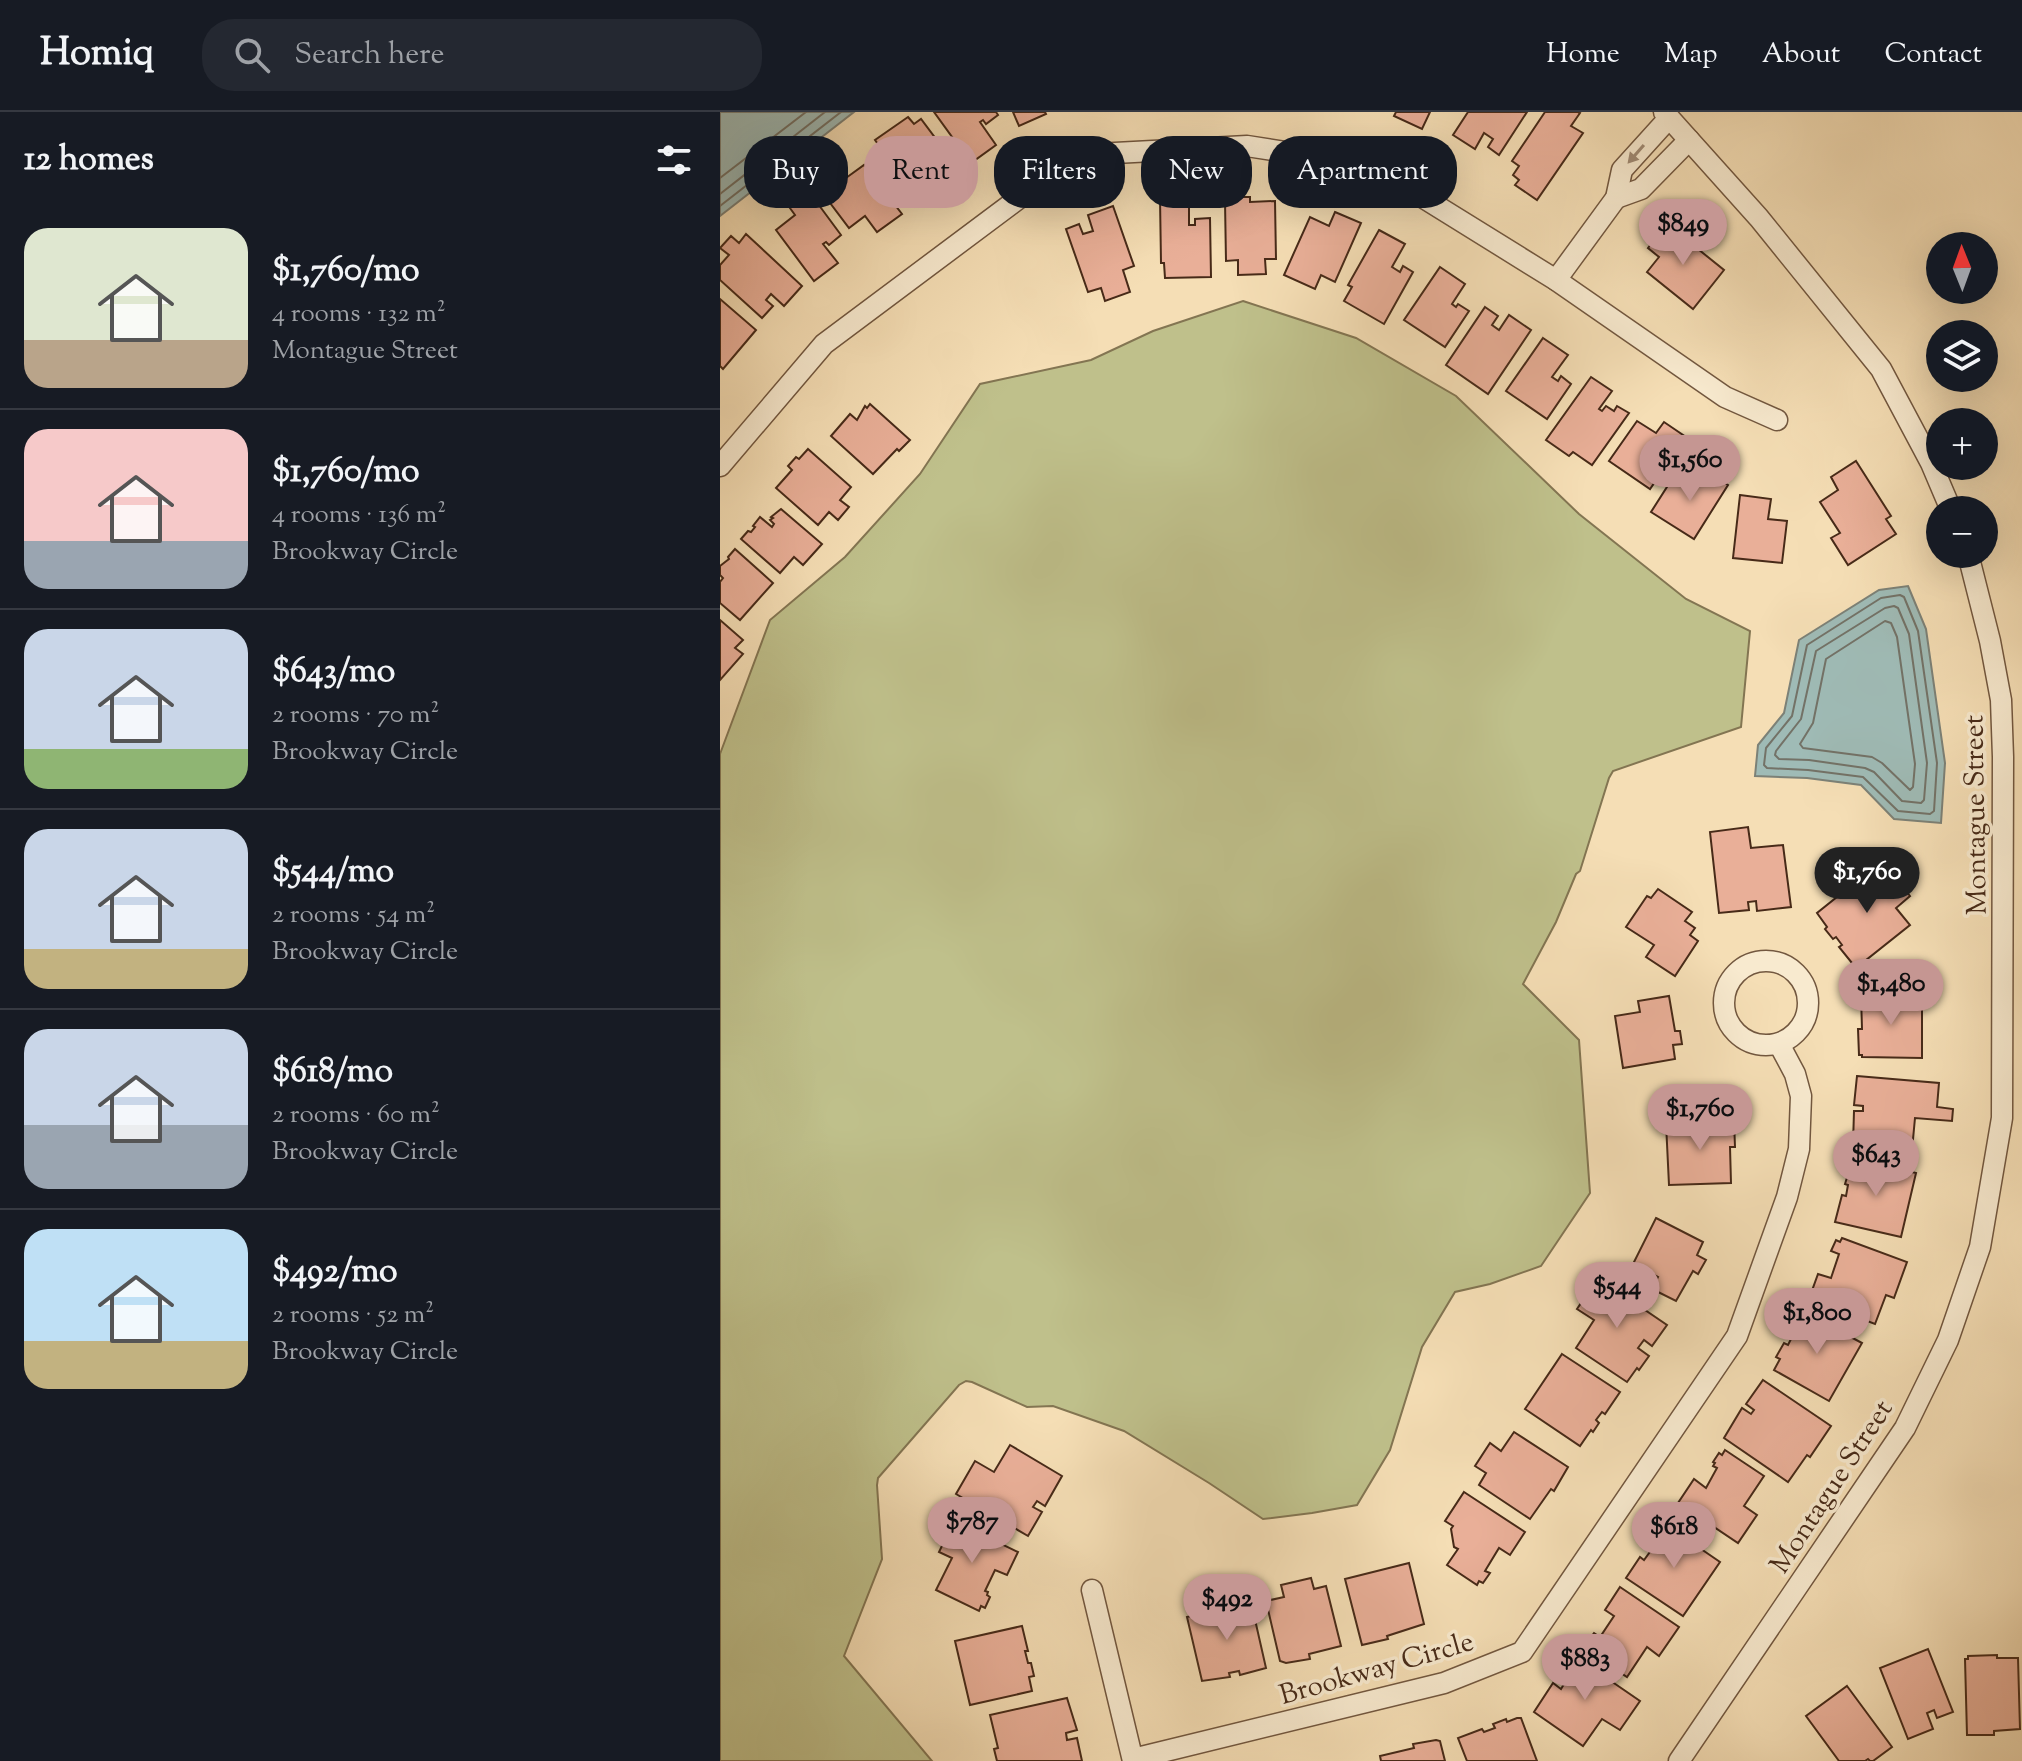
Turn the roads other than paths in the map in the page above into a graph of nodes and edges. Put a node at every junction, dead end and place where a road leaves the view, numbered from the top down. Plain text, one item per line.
1 (1666, 115) edge
2 (1689, 140) junction
3 (1616, 198) junction
4 (1556, 280) junction
5 (1777, 420) dead end
6 (720, 466) edge
7 (1945, 496) edge
8 (1972, 568) edge
9 (1779, 1044) junction
10 (1092, 1590) dead end
11 (1133, 1760) edge
12 (1679, 1761) edge

1 - 2 street
1 -> 3 street
2 - 3 street
2 - 7 street
3 - 4 street
4 - 5 street
4 - 6 street
8 - 12 street, Montague Street
9 - 9 street
9 - 11 street, Brookway Circle
10 - 11 street

